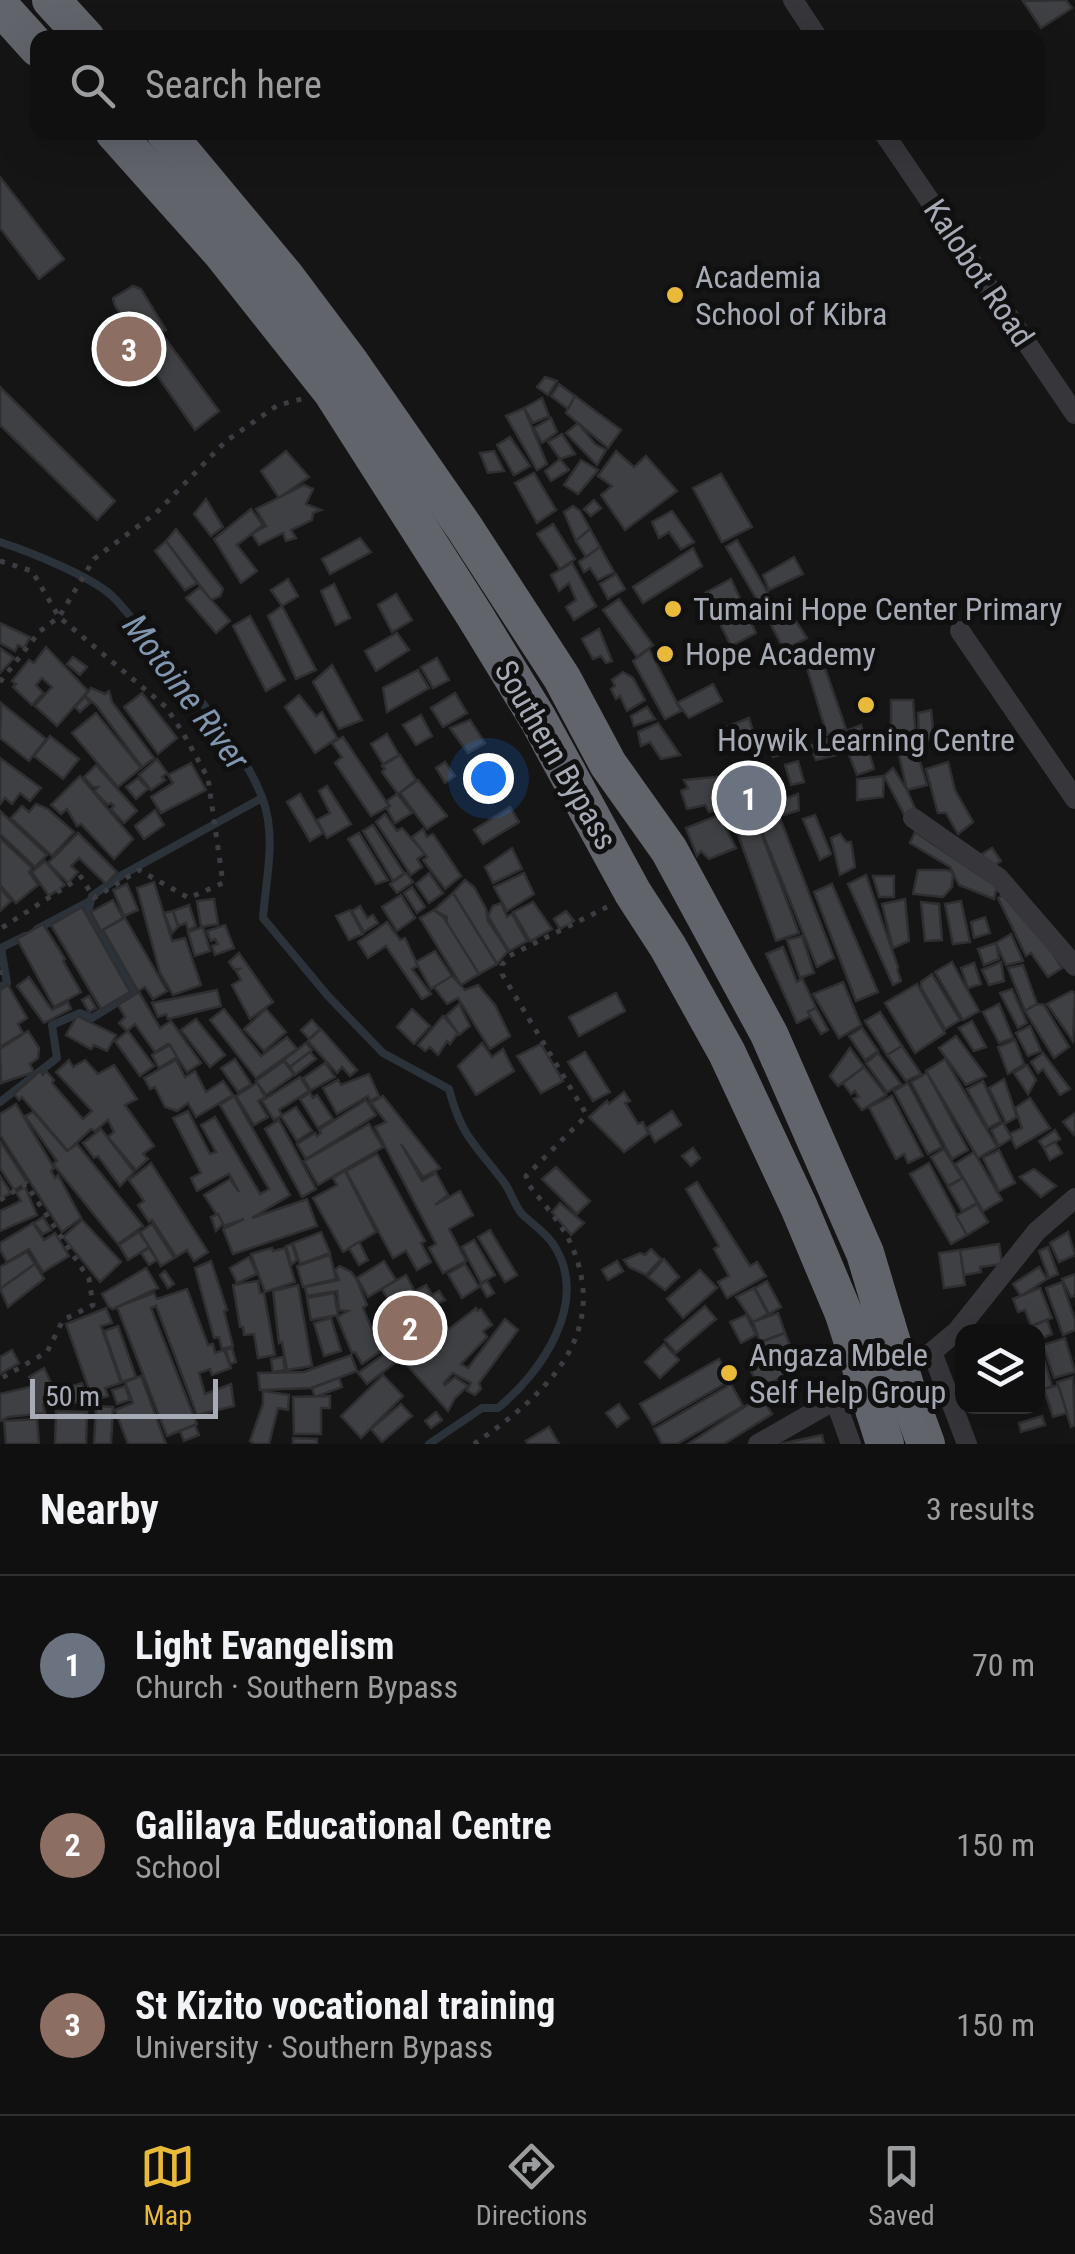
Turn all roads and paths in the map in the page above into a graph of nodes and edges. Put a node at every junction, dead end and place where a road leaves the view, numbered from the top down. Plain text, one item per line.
1 (51, 0) edge
2 (793, 0) edge
3 (0, 6) edge
4 (79, 30) edge
5 (813, 30) edge
6 (30, 39) edge
7 (121, 140) edge
8 (172, 140) edge
9 (888, 140) edge
10 (332, 392) junction
11 (1075, 414) edge
12 (0, 561) edge
13 (59, 617) junction
14 (960, 632) dead end
15 (0, 682) edge
16 (1075, 799) edge
17 (912, 818) dead end
18 (634, 894) junction
19 (0, 929) edge
20 (1075, 966) edge
21 (1075, 1198) edge
22 (0, 1200) edge
23 (932, 1352) junction
24 (0, 1378) edge
25 (835, 1400) junction
26 (880, 1428) edge
27 (474, 1444) edge
28 (758, 1444) edge
29 (851, 1444) edge
30 (926, 1444) edge
31 (967, 1444) edge

1 - 4 highway
2 - 5 street
3 - 6 highway
7 - 10 highway, Southern Bypass
8 - 30 highway, Southern Bypass, bridge
9 - 11 street, Kalobot Road
10 - 13 path
10 - 18 highway, Southern Bypass
12 - 13 path
13 - 15 path
13 - 19 path
14 - 16 street
17 - 20 street
18 - 26 highway, Southern Bypass, bridge
18 - 27 path
21 - 23 street
22 - 24 path
23 - 25 street
23 - 31 street
25 - 28 street
25 - 29 street

